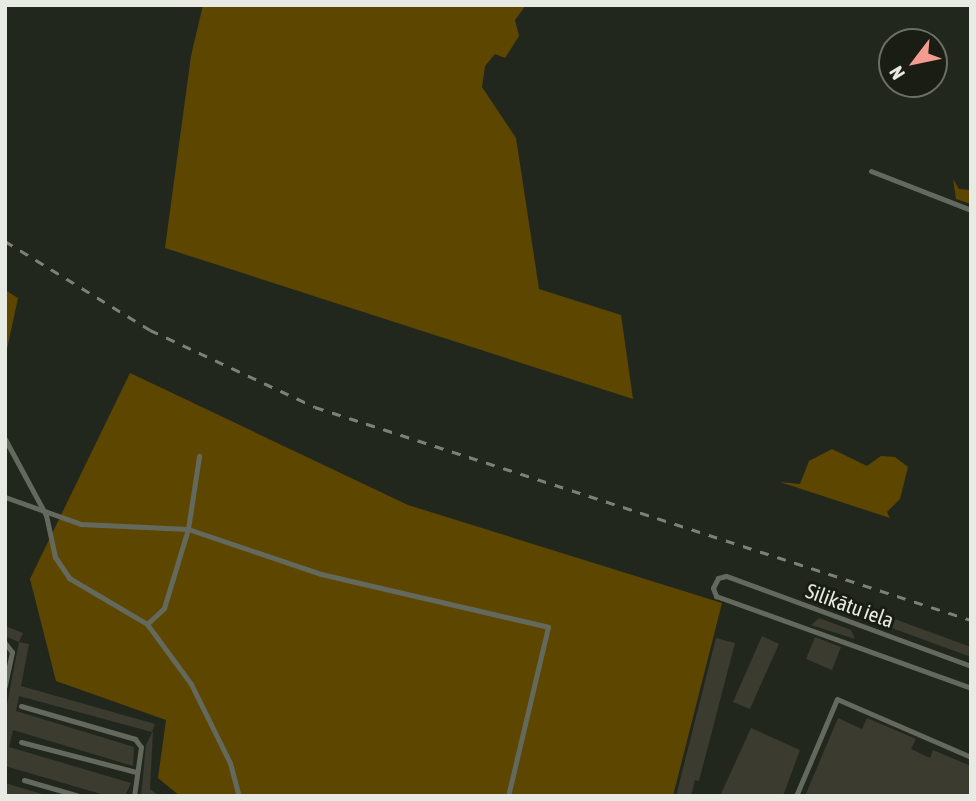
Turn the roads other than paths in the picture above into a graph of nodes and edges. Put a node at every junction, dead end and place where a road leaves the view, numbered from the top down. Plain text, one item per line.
1 (871, 171) dead end
2 (971, 210) edge
3 (5, 439) edge
4 (199, 456) dead end
5 (5, 497) edge
6 (46, 515) junction
7 (188, 529) junction
8 (147, 624) junction
9 (5, 643) edge
10 (971, 666) edge
11 (5, 686) edge
12 (971, 688) edge
13 (21, 706) dead end
14 (21, 742) dead end
15 (971, 757) edge
16 (136, 772) junction
17 (24, 780) dead end
18 (79, 796) edge
19 (134, 796) edge
20 (239, 796) edge
21 (508, 796) edge
22 (796, 796) edge

1 - 2 lane
3 - 6 lane
4 - 7 lane
5 - 6 lane
6 - 7 lane
6 - 8 lane
7 - 8 lane
7 - 21 lane
8 - 20 lane
9 - 11 lane
10 - 12 lane, Silikātu iela
13 - 16 lane
14 - 16 lane
15 - 22 lane
16 - 19 lane
17 - 18 lane

